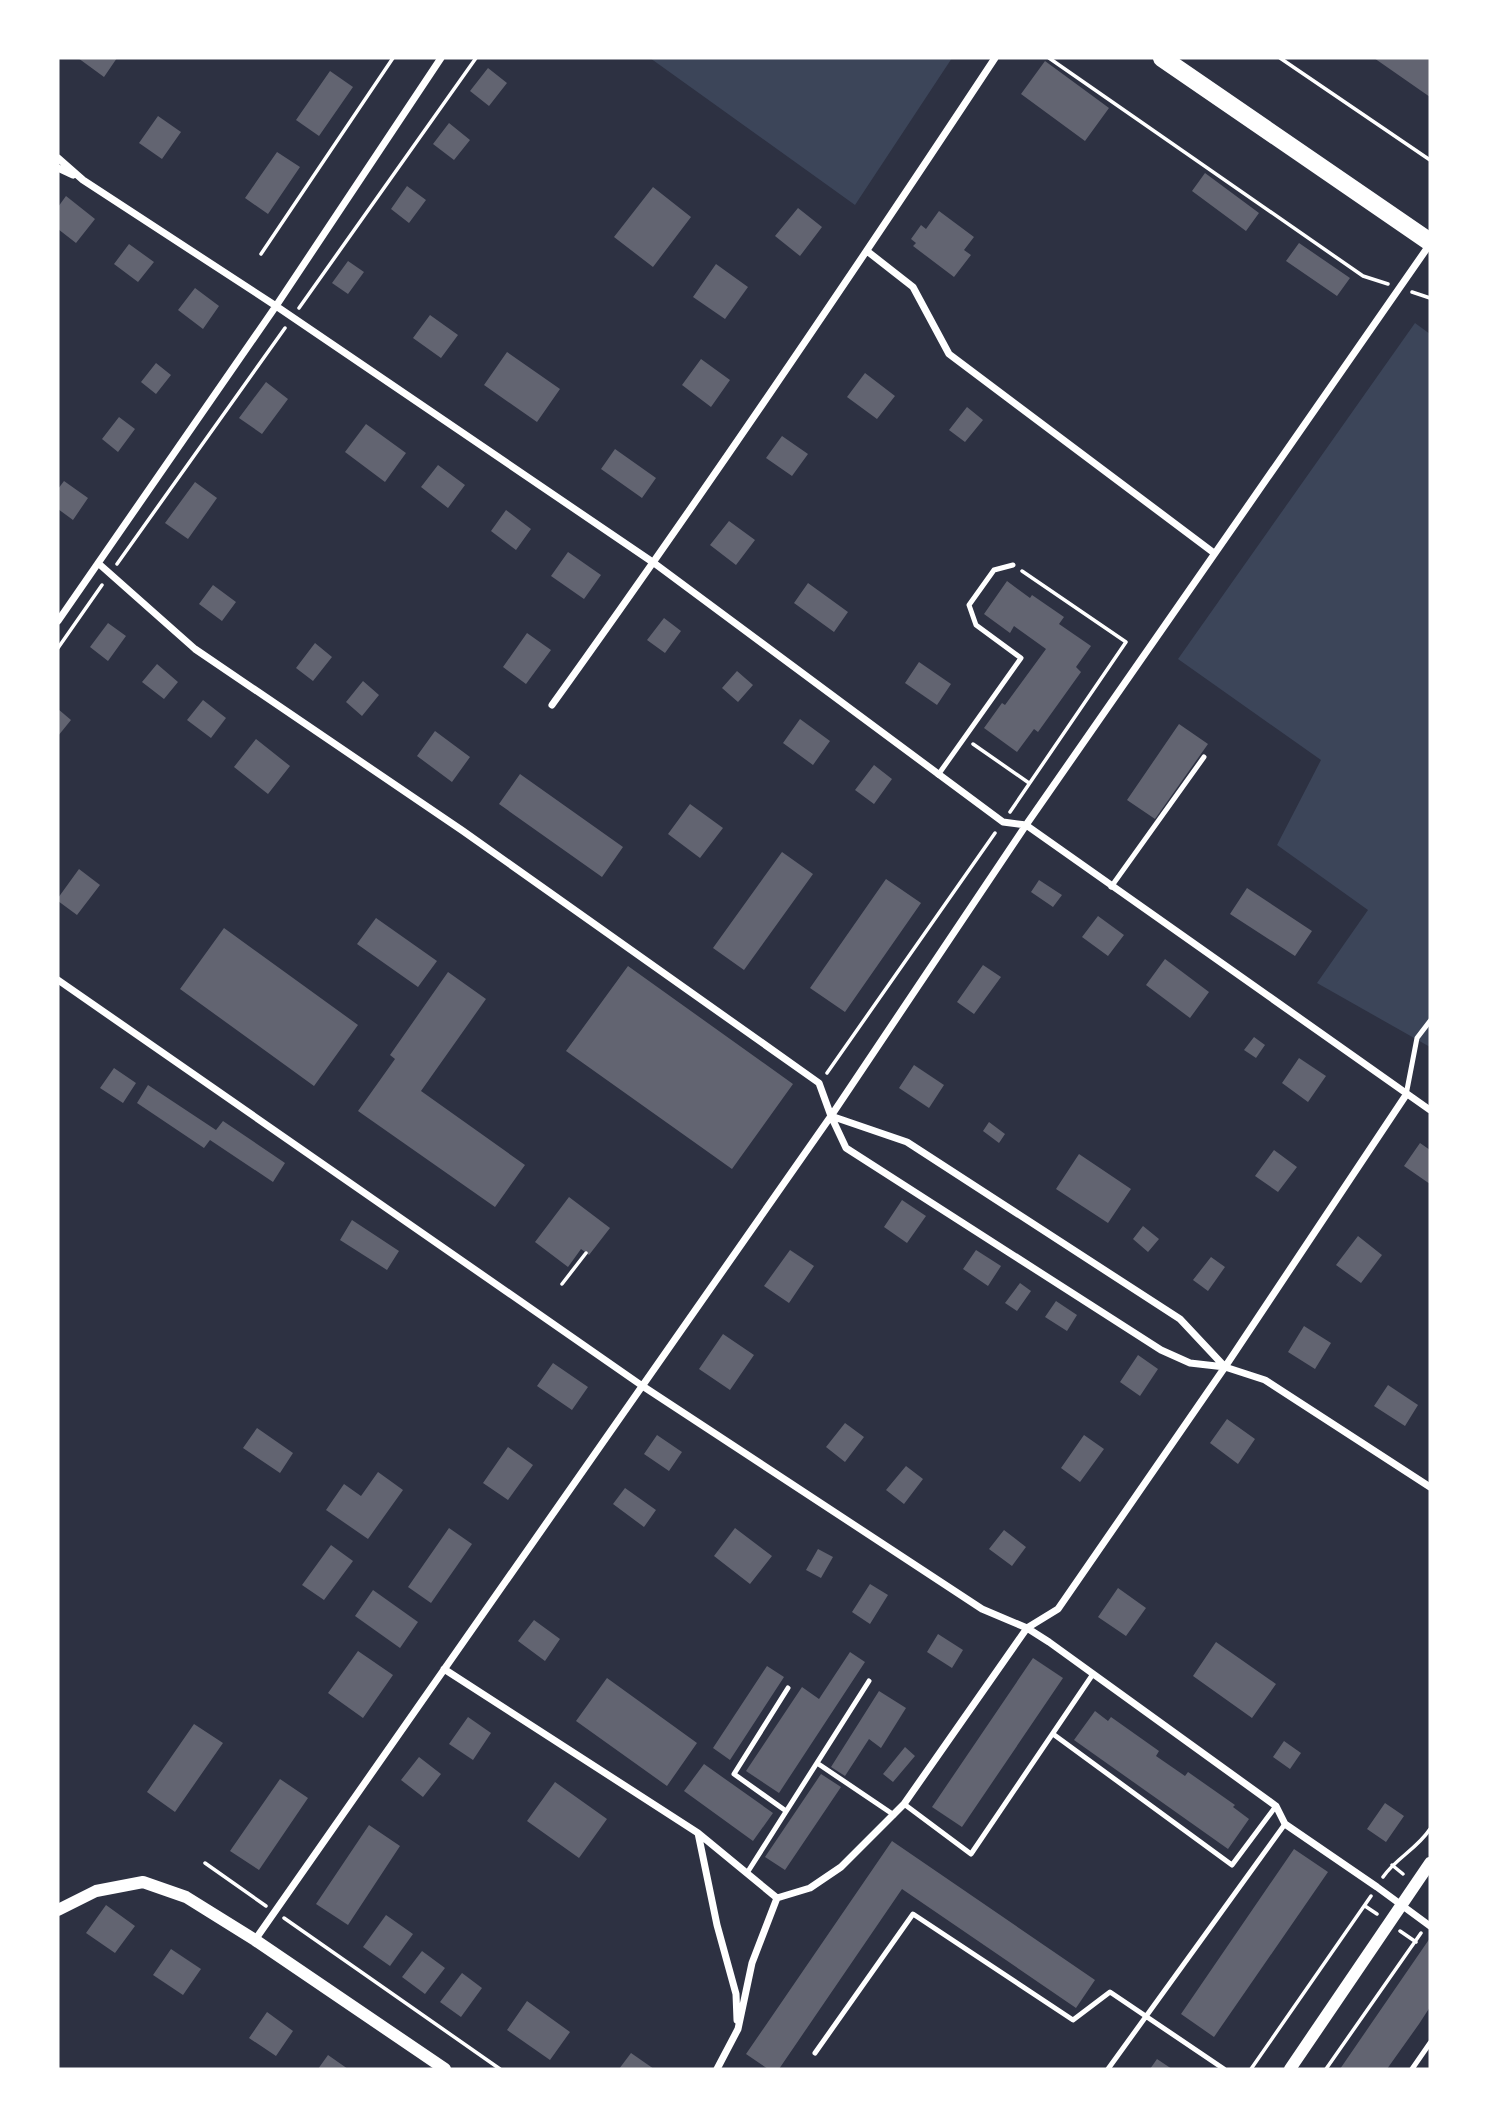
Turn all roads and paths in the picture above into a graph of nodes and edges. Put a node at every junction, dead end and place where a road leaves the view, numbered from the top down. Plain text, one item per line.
1 (393, 58) edge
2 (441, 58) edge
3 (476, 58) edge
4 (995, 58) edge
5 (1049, 58) edge
6 (1163, 58) edge
7 (1280, 58) edge
8 (58, 158) edge
9 (1430, 160) edge
10 (58, 168) edge
11 (83, 180) junction
12 (1430, 243) edge
13 (867, 251) junction
14 (261, 254) dead end
15 (1400, 288) junction
16 (1430, 298) edge
17 (276, 306) junction
18 (292, 317) junction
19 (1214, 553) junction
20 (98, 563) junction
21 (654, 563) junction
22 (1013, 565) joint
23 (110, 574) junction
24 (59, 616) edge
25 (58, 648) edge
26 (552, 705) dead end
27 (964, 737) junction
28 (1205, 757) dead end
29 (938, 776) junction
30 (1029, 783) junction
31 (1003, 822) junction
32 (1026, 825) junction
33 (1111, 887) junction
34 (58, 980) edge
35 (1430, 1021) edge
36 (819, 1083) junction
37 (1406, 1096) junction
38 (1430, 1110) edge
39 (831, 1116) junction
40 (586, 1252) dead end
41 (562, 1284) dead end
42 (1226, 1367) junction
43 (641, 1385) junction
44 (1430, 1487) edge
45 (1027, 1628) junction
46 (444, 1669) junction
47 (1093, 1674) junction
48 (869, 1681) dead end
49 (789, 1688) dead end
50 (1053, 1734) junction
51 (817, 1763) junction
52 (904, 1804) junction
53 (1276, 1806) junction
54 (786, 1811) junction
55 (894, 1815) junction
56 (1285, 1824) junction
57 (1430, 1829) edge
58 (698, 1833) junction
59 (205, 1863) dead end
60 (1430, 1863) edge
61 (747, 1873) junction
62 (1377, 1886) junction
63 (777, 1898) junction
64 (1402, 1906) junction
65 (58, 1910) edge
66 (275, 1912) junction
67 (1429, 1925) edge
68 (256, 1940) junction
69 (1146, 2016) junction
70 (738, 2029) junction
71 (1430, 2043) edge
72 (815, 2053) dead end
73 (1220, 2068) edge
74 (445, 2069) edge
75 (500, 2069) edge
76 (717, 2069) edge
77 (1108, 2069) edge
78 (1251, 2069) edge
79 (1290, 2069) edge
80 (1326, 2069) edge
81 (1412, 2069) edge

1 - 14 path
2 - 17 street
3 - 18 path
4 - 13 street
5 - 15 path
6 - 12 main road
7 - 9 path
8 - 11 street
10 - 11 street
11 - 17 street
12 - 15 street
13 - 19 street
13 - 21 street
15 - 16 path
15 - 19 street
17 - 18 street
17 - 20 street
18 - 21 street
18 - 23 path
19 - 32 street
20 - 23 street
20 - 24 street
21 - 26 street
21 - 29 street
22 - 27 lane
22 - 30 path
23 - 25 path
23 - 36 street
27 - 29 lane
27 - 30 path
28 - 33 lane
29 - 31 street
30 - 31 path
31 - 32 street
31 - 36 path
32 - 33 street
32 - 39 street
33 - 37 street
34 - 43 street
35 - 37 lane
36 - 39 street
37 - 38 street
37 - 42 street
39 - 42 street
39 - 42 street
39 - 43 street
40 - 41 path
42 - 44 street
42 - 45 street
43 - 45 street
43 - 46 street
45 - 47 street
45 - 52 street
46 - 58 street
46 - 66 street
47 - 50 lane
47 - 53 street
48 - 51 lane
49 - 54 lane
50 - 52 lane
50 - 53 lane
51 - 54 lane
51 - 55 lane
52 - 55 street
53 - 56 street
54 - 61 lane
55 - 63 street
56 - 62 street
56 - 69 lane
57 - 62 path
58 - 61 street
58 - 70 street
59 - 66 path
60 - 64 street
61 - 63 street
62 - 64 street
62 - 78 path
63 - 70 street
64 - 67 street
64 - 79 street
65 - 68 street
66 - 68 street
66 - 75 path
67 - 80 path
68 - 74 street
69 - 72 lane
69 - 73 lane
69 - 77 lane
70 - 76 street
71 - 81 lane

